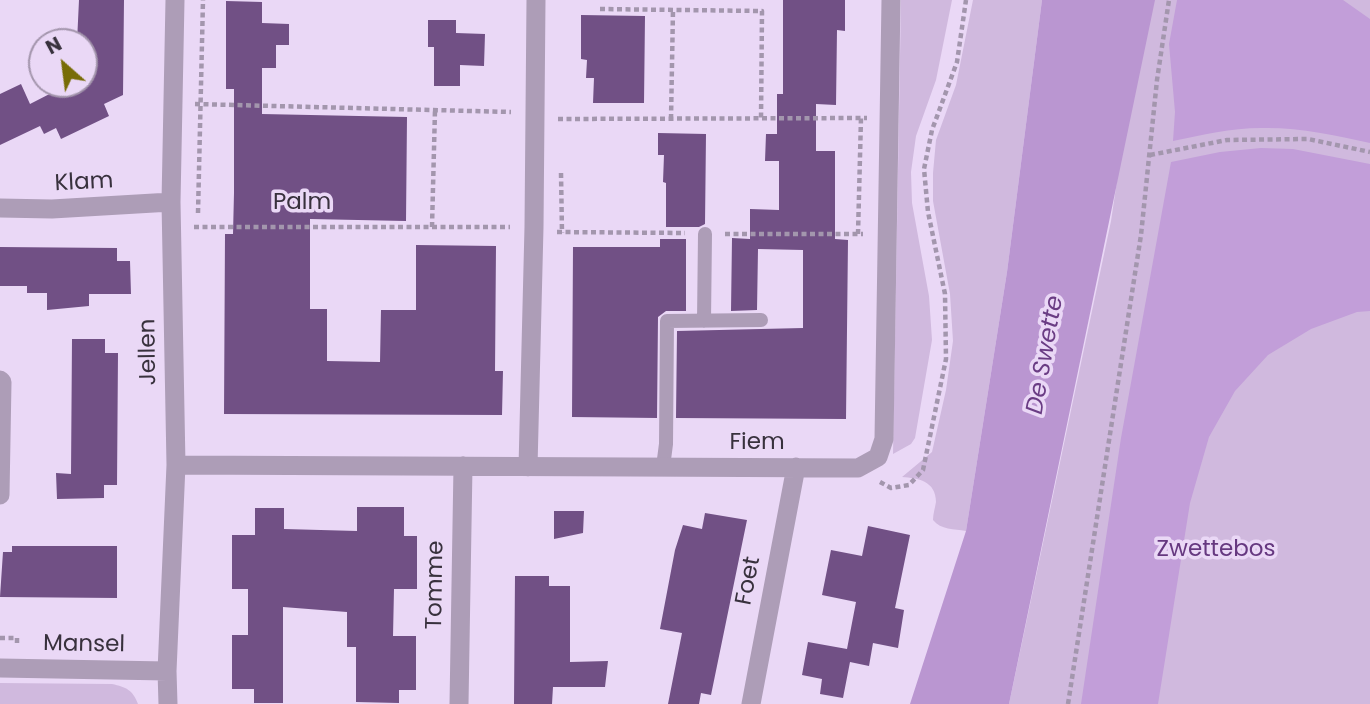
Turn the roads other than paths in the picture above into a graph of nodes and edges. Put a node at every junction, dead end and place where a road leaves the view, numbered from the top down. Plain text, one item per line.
1 (175, 0) edge
2 (536, 0) edge
3 (891, 0) edge
4 (171, 202) junction
5 (0, 208) edge
6 (705, 234) dead end
7 (761, 320) dead end
8 (704, 321) junction
9 (0, 380) edge
10 (176, 465) junction
11 (463, 466) junction
12 (528, 467) junction
13 (663, 467) junction
14 (796, 467) junction
15 (1, 495) edge
16 (0, 668) edge
17 (167, 671) junction
18 (168, 704) edge
19 (459, 704) edge
20 (751, 704) edge

1 - 4 street, Jellen
2 - 12 street
3 - 14 street, Fiem
4 - 5 street, Klam
4 - 10 street, Jellen
6 - 8 lane
7 - 8 lane
8 - 13 lane
9 - 15 street
10 - 11 street, Fiem
10 - 17 street, Jellen
11 - 12 street, Fiem
11 - 19 street, Tomme
12 - 13 street, Fiem
13 - 14 street, Fiem
14 - 20 street, Foet
16 - 17 street, Mansel
17 - 18 street, Jellen

